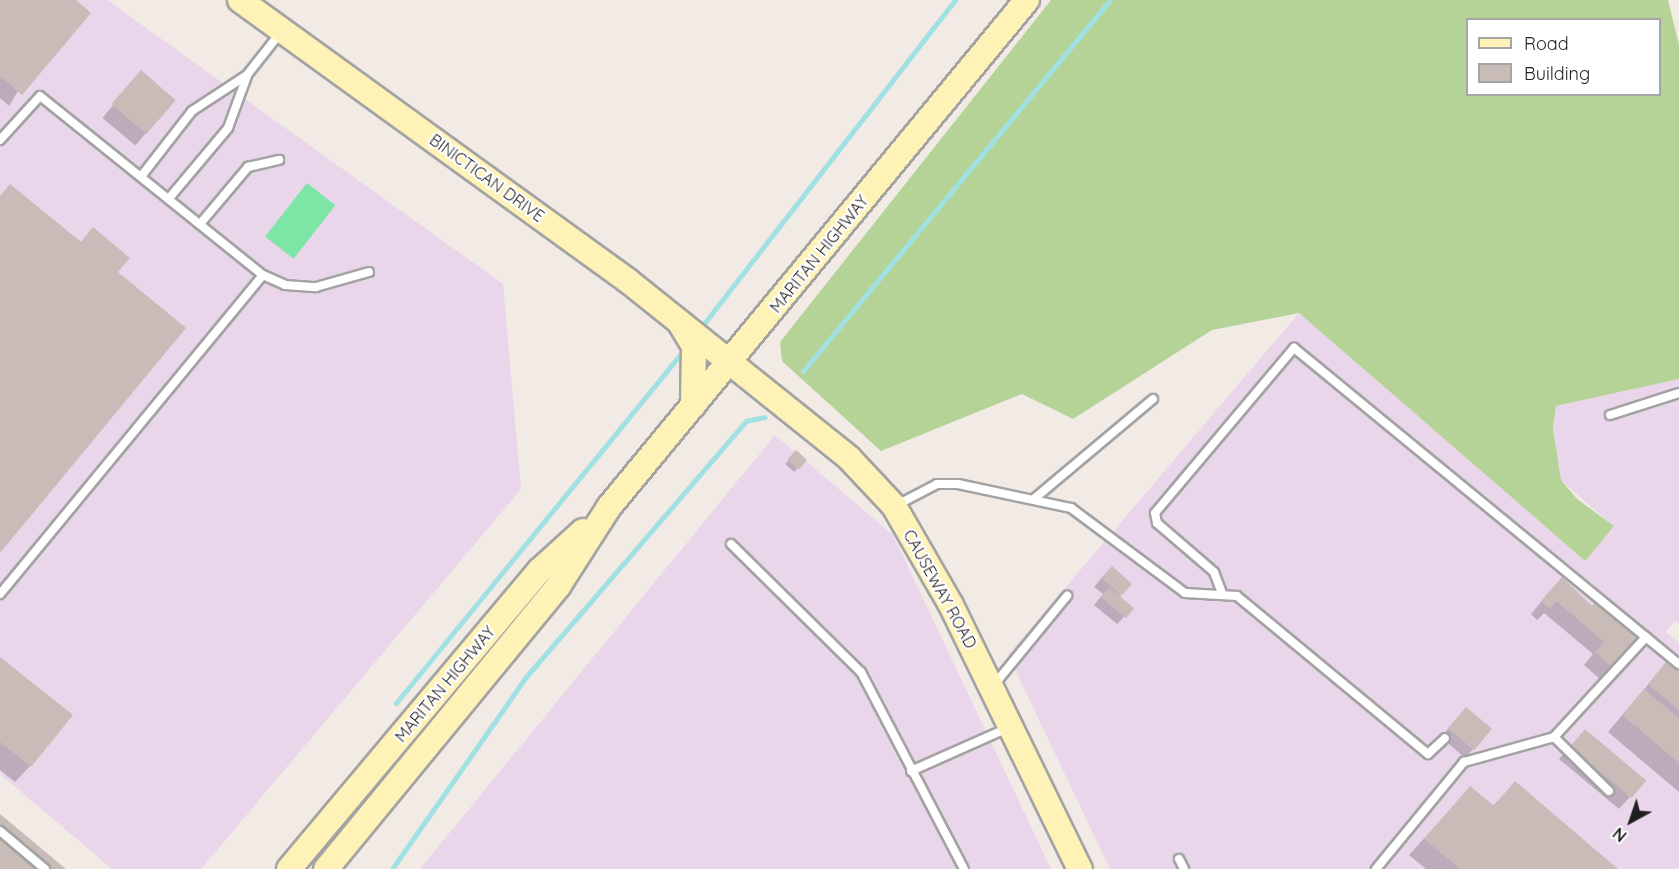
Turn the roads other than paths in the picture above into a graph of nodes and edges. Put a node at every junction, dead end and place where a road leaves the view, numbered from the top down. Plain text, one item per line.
1 (240, 0) edge
2 (1027, 0) edge
3 (283, 30) junction
4 (247, 75) junction
5 (0, 140) edge
6 (279, 160) dead end
7 (143, 174) junction
8 (171, 196) junction
9 (200, 224) junction
10 (369, 272) dead end
11 (263, 275) junction
12 (677, 318) junction
13 (732, 360) junction
14 (1679, 393) edge
15 (1153, 399) dead end
16 (693, 406) junction
17 (1610, 415) dead end
18 (1035, 498) junction
19 (609, 507) junction
20 (894, 507) junction
21 (731, 544) dead end
22 (1222, 593) junction
23 (0, 594) edge
24 (1067, 596) dead end
25 (1646, 637) junction
26 (1679, 664) edge
27 (992, 686) junction
28 (1012, 726) junction
29 (1554, 737) junction
30 (1445, 738) dead end
31 (912, 771) junction
32 (1609, 790) dead end
33 (0, 831) edge
34 (1179, 859) dead end
35 (45, 869) edge
36 (289, 869) edge
37 (326, 869) edge
38 (964, 869) edge
39 (1080, 869) edge
40 (1184, 869) edge
41 (1376, 869) edge

1 - 3 main road, BINICTICAN DRIVE
2 - 13 main road, MARITAN HIGHWAY
3 - 4 lane
3 - 12 main road, BINICTICAN DRIVE
4 - 7 lane
4 - 8 lane
5 - 7 lane
6 - 9 lane
7 - 8 lane
8 - 9 lane
9 - 11 lane
10 - 11 lane
11 - 23 lane
12 - 13 main road, BINICTICAN DRIVE
12 - 16 main road
13 - 16 main road, MARITAN HIGHWAY
13 - 20 main road, CAUSEWAY ROAD
14 - 17 lane
15 - 18 lane
16 - 19 main road, MARITAN HIGHWAY
18 - 20 lane
18 - 22 lane
19 - 36 main road, MARITAN HIGHWAY
19 - 37 main road, MARITAN HIGHWAY
20 - 27 main road, CAUSEWAY ROAD
21 - 31 lane
22 - 25 lane
22 - 30 lane
24 - 27 lane
25 - 26 lane
25 - 29 lane
27 - 28 main road, CAUSEWAY ROAD
28 - 31 lane
28 - 39 main road, CAUSEWAY ROAD
29 - 32 lane
29 - 41 lane
31 - 38 lane
33 - 35 lane
34 - 40 lane

